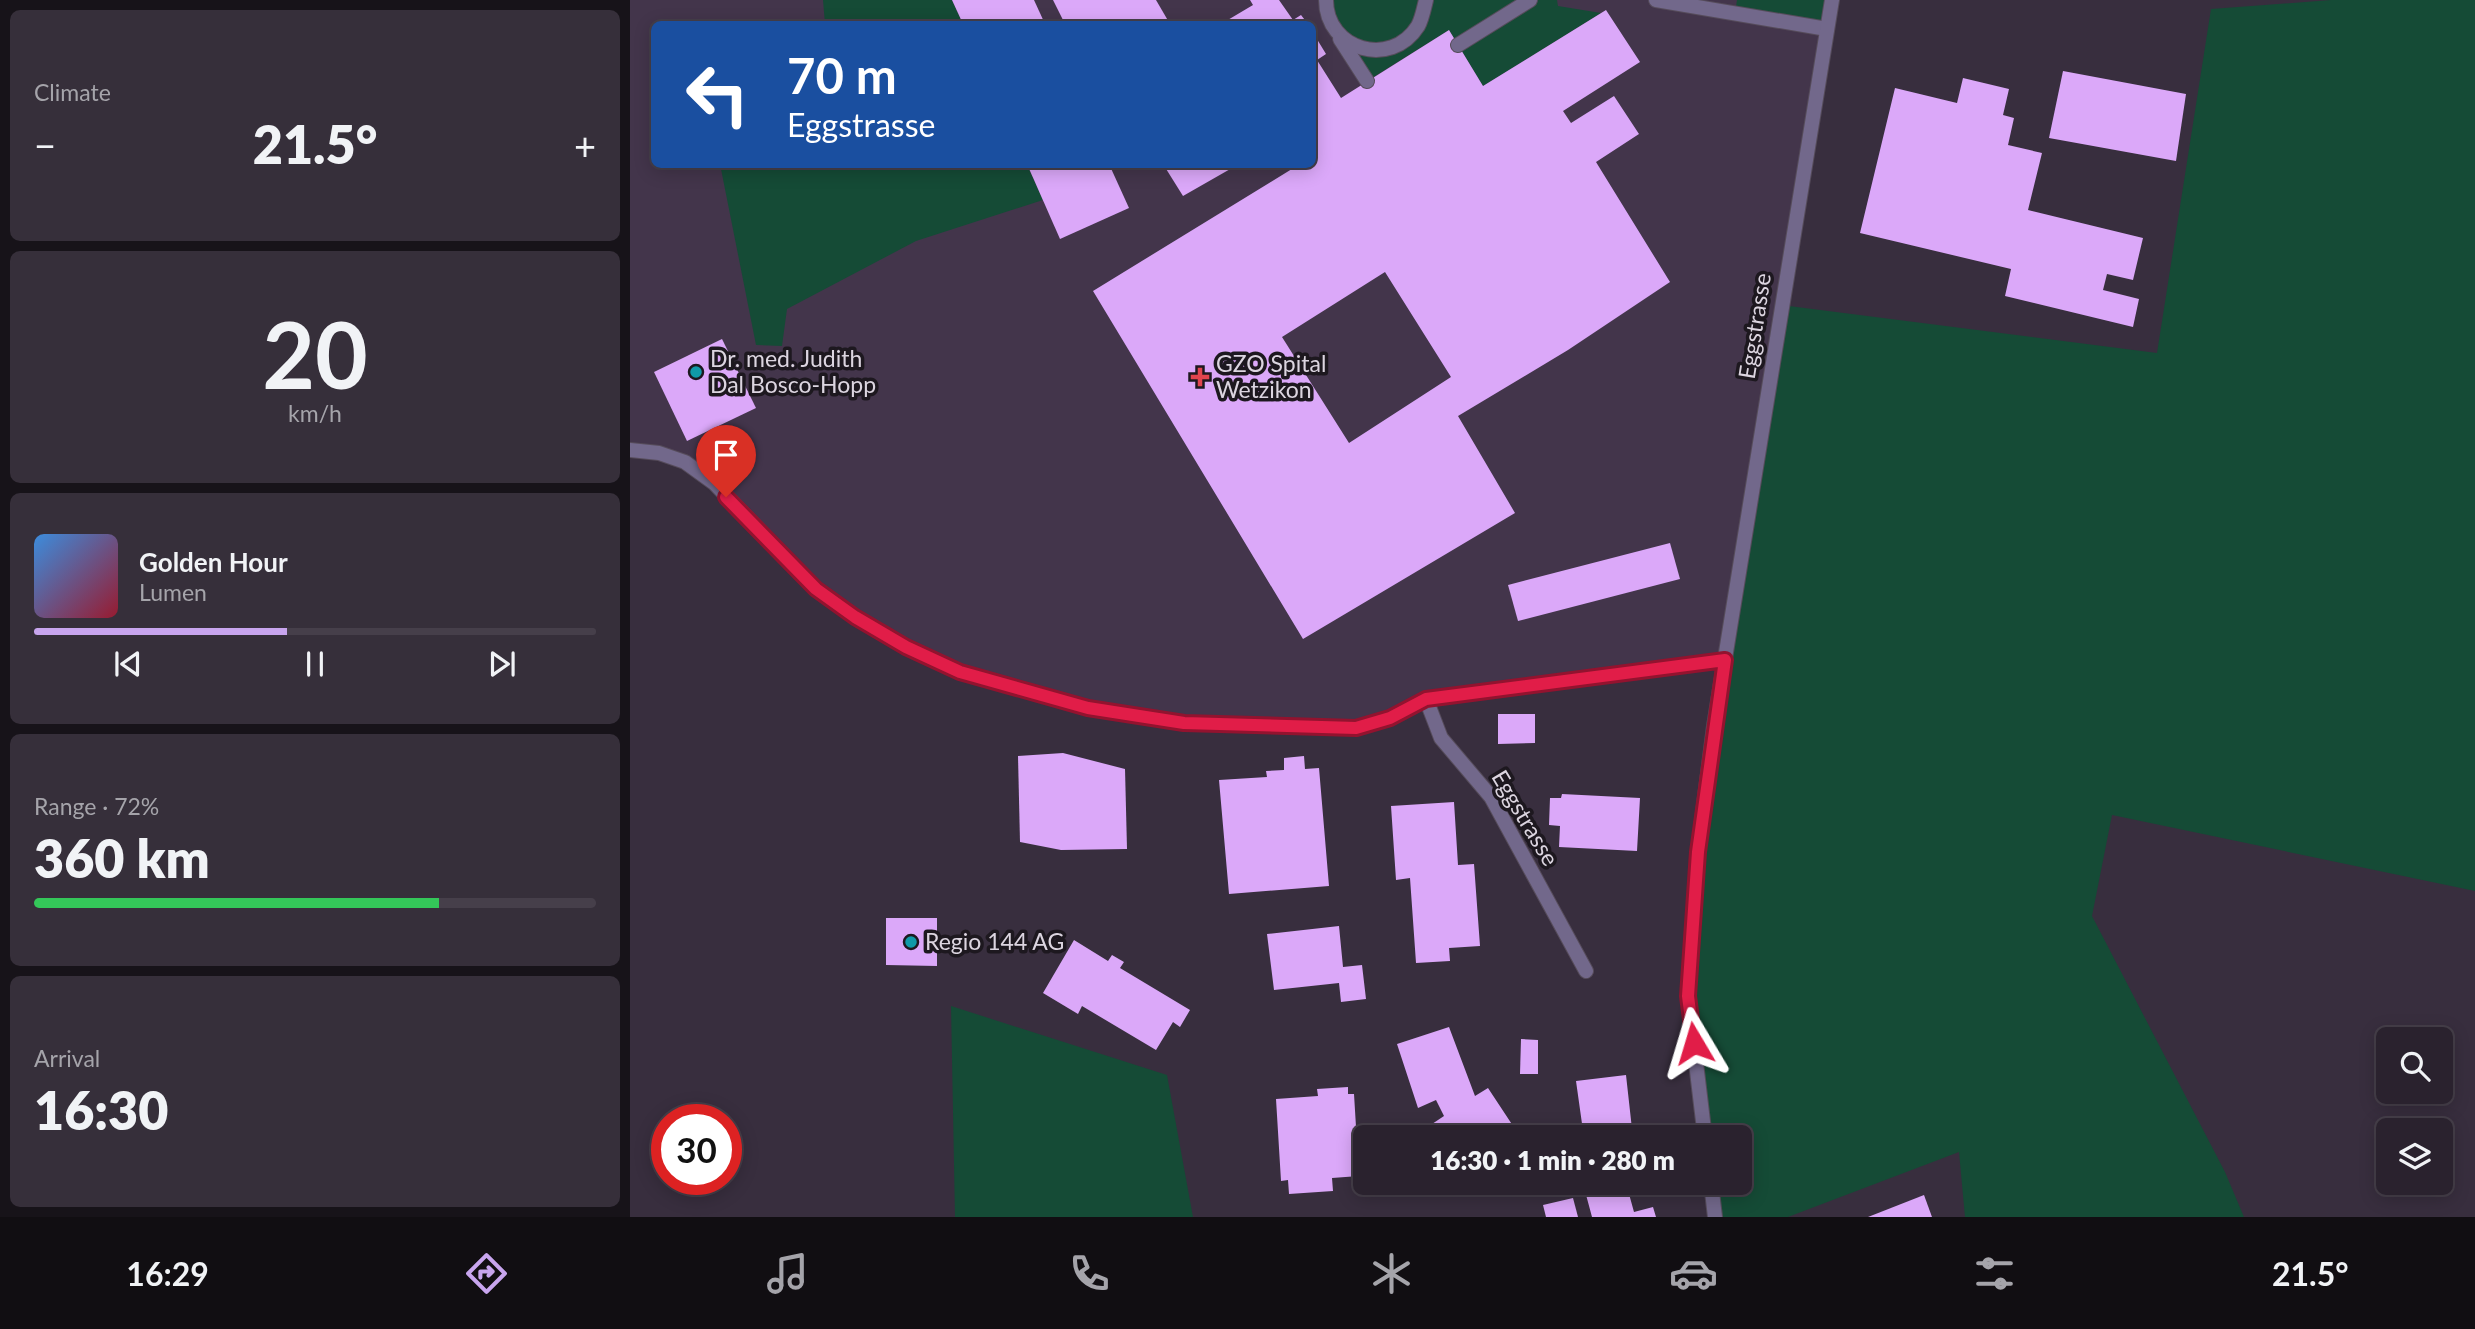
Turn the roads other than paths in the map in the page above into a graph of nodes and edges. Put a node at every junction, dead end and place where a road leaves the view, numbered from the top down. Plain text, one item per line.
1 (1326, 0) edge
2 (1426, 0) edge
3 (1530, 0) edge
4 (1656, 0) edge
5 (1832, 0) edge
6 (1331, 25) junction
7 (1827, 29) junction
8 (1458, 45) dead end
9 (1367, 81) dead end
10 (630, 450) edge
11 (1725, 660) junction
12 (1426, 699) junction
13 (1586, 971) dead end
14 (1703, 1125) edge
15 (1712, 1195) edge
16 (1715, 1217) edge

1 - 6 street
2 - 6 street
3 - 8 street
4 - 7 street
5 - 7 street, Eggstrasse
6 - 9 street
7 - 11 street, Eggstrasse
10 - 12 street
11 - 12 street
11 - 14 street, Eggstrasse
12 - 13 street, Eggstrasse
15 - 16 street

